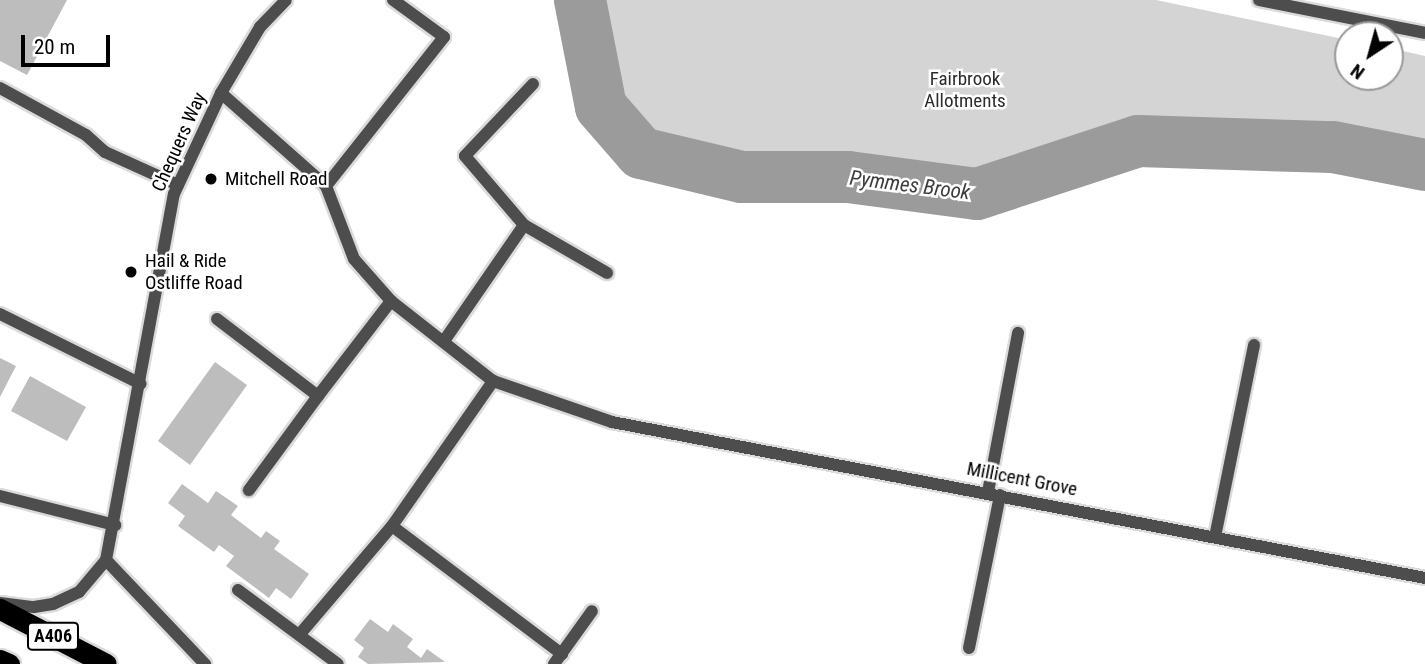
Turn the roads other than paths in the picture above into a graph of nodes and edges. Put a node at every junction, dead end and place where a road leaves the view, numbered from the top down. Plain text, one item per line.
1 (286, 0) edge
2 (393, 0) edge
3 (1259, 0) edge
4 (1425, 33) edge
5 (533, 84) dead end
6 (0, 88) edge
7 (221, 93) junction
8 (178, 185) junction
9 (326, 186) junction
10 (524, 225) junction
11 (607, 273) dead end
12 (391, 301) junction
13 (0, 314) edge
14 (217, 319) dead end
15 (1018, 333) dead end
16 (443, 341) junction
17 (1254, 345) dead end
18 (493, 381) junction
19 (141, 384) junction
20 (318, 396) junction
21 (248, 490) dead end
22 (994, 493) junction
23 (0, 496) edge
24 (115, 526) junction
25 (392, 526) junction
26 (1215, 537) junction
27 (106, 560) junction
28 (1425, 578) edge
29 (239, 590) dead end
30 (0, 603) edge
31 (0, 609) edge
32 (592, 611) dead end
33 (300, 634) junction
34 (969, 648) dead end
35 (558, 659) edge
36 (0, 660) edge
37 (9, 664) edge
38 (106, 664) edge
39 (205, 664) edge
40 (338, 664) edge

1 - 7 street, Chequers Way
2 - 9 street
3 - 4 street
5 - 10 street
6 - 8 street
7 - 8 street, Chequers Way
7 - 9 street
8 - 19 street, Chequers Way
9 - 12 street, Millicent Grove
10 - 11 street
10 - 16 street
12 - 16 street, Millicent Grove
12 - 20 street
13 - 19 street
14 - 20 street
15 - 22 street
16 - 18 street, Millicent Grove
17 - 26 street
18 - 22 street, Millicent Grove
18 - 25 street
19 - 24 street, Chequers Way
20 - 21 street
22 - 26 street, Millicent Grove
22 - 34 street
23 - 24 street
24 - 27 street, Chequers Way
25 - 33 street
25 - 35 street
26 - 28 street, Millicent Grove
27 - 30 street
27 - 39 street
29 - 33 street
31 - 38 highway, A406
32 - 35 street
33 - 40 street
36 - 37 highway, A406

